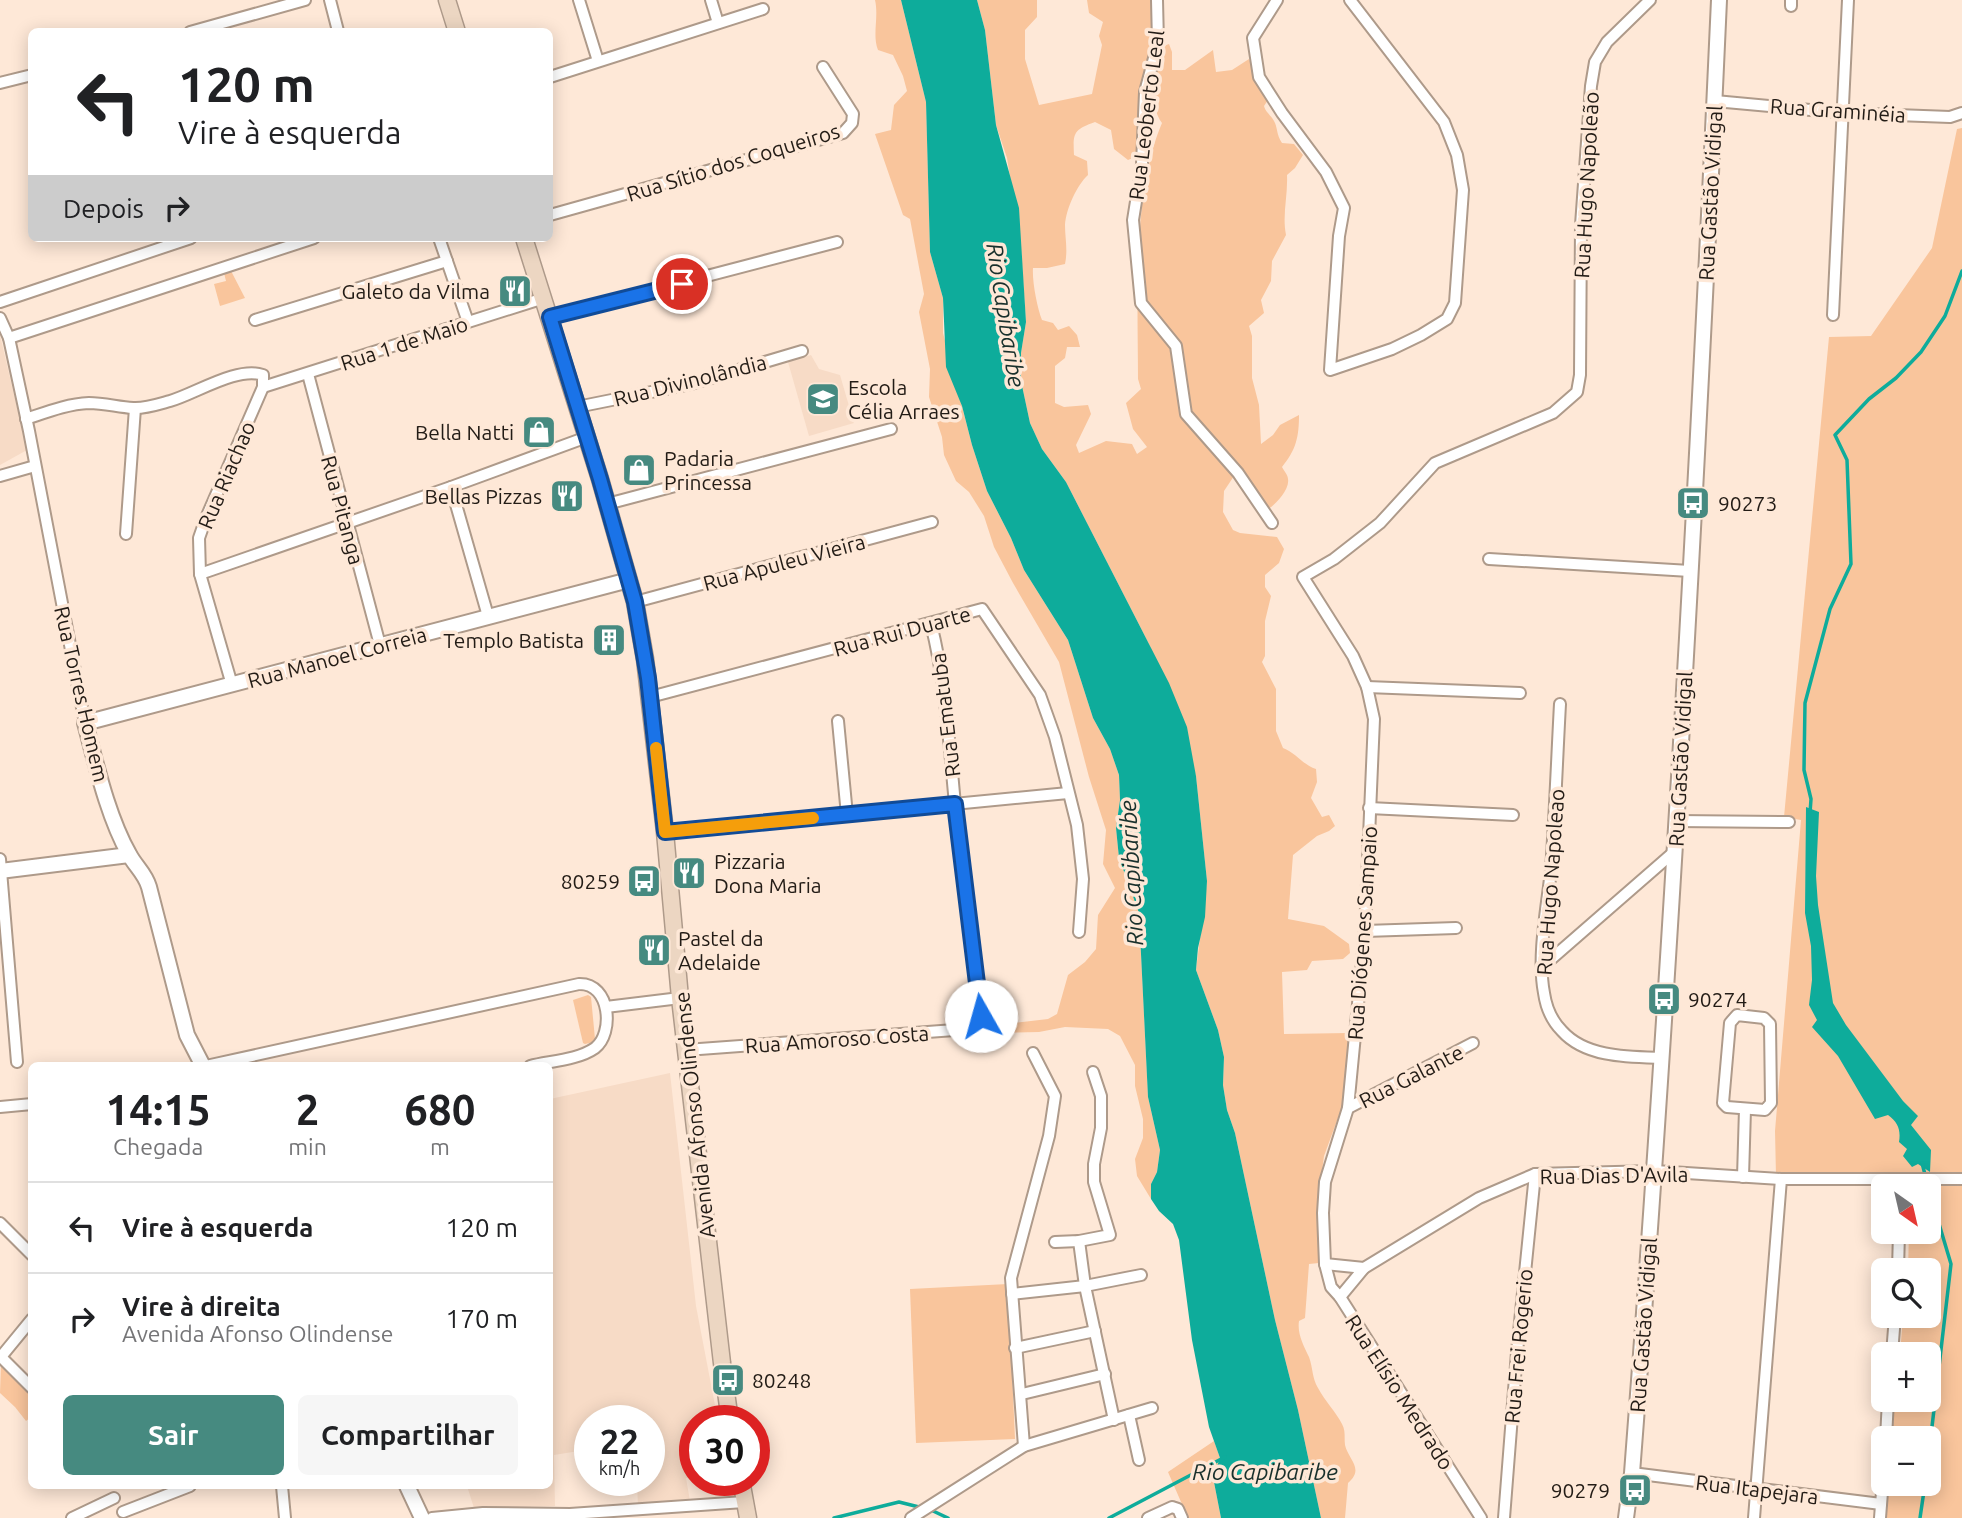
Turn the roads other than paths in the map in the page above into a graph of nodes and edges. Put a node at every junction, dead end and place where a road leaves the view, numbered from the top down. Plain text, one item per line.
1 (305, 0) edge
2 (330, 0) edge
3 (447, 0) edge
4 (579, 0) edge
5 (711, 0) edge
6 (1157, 0) edge
7 (1278, 0) edge
8 (1350, 0) edge
9 (1650, 0) edge
10 (1719, 0) edge
11 (1848, 0) edge
12 (764, 9) dead end
13 (718, 23) junction
14 (204, 28) edge
15 (337, 28) edge
16 (456, 28) edge
17 (598, 61) junction
18 (823, 66) dead end
19 (28, 76) edge
20 (553, 76) edge
21 (0, 83) edge
22 (1715, 101) junction
23 (1843, 113) junction
24 (1962, 114) edge
25 (553, 214) edge
26 (179, 242) edge
27 (302, 242) edge
28 (440, 242) edge
29 (525, 242) edge
30 (837, 242) dead end
31 (447, 261) junction
32 (544, 298) junction
33 (0, 302) edge
34 (1833, 315) dead end
35 (550, 317) junction
36 (0, 318) edge
37 (255, 320) dead end
38 (468, 322) junction
39 (9, 338) junction
40 (802, 351) dead end
41 (308, 374) junction
42 (263, 387) junction
43 (577, 407) junction
44 (135, 408) junction
45 (28, 425) junction
46 (891, 429) dead end
47 (587, 437) junction
48 (35, 466) junction
49 (0, 476) edge
50 (452, 487) junction
51 (607, 504) junction
52 (932, 522) dead end
53 (1272, 523) dead end
54 (346, 524) junction
55 (126, 534) dead end
56 (1489, 559) dead end
57 (1690, 571) junction
58 (200, 574) junction
59 (1303, 577) joint
60 (629, 580) junction
61 (635, 602) junction
62 (488, 616) junction
63 (931, 624) junction
64 (380, 645) junction
65 (232, 685) junction
66 (1367, 687) junction
67 (1520, 693) dead end
68 (650, 697) junction
69 (1560, 704) dead end
70 (838, 721) dead end
71 (85, 723) junction
72 (1068, 793) junction
73 (955, 804) junction
74 (1369, 808) junction
75 (847, 815) junction
76 (1513, 815) dead end
77 (1676, 821) junction
78 (1789, 822) dead end
79 (665, 832) junction
80 (1674, 852) junction
81 (129, 855) junction
82 (0, 859) edge
83 (0, 871) edge
84 (1456, 928) dead end
85 (1365, 931) junction
86 (1079, 932) dead end
87 (1542, 967) junction
88 (680, 998) junction
89 (606, 1007) junction
90 (981, 1016) joint
91 (1473, 1043) dead end
92 (686, 1050) junction
93 (1033, 1053) dead end
94 (1663, 1058) junction
95 (17, 1062) dead end
96 (202, 1062) edge
97 (222, 1062) edge
98 (548, 1062) edge
99 (1093, 1072) dead end
100 (28, 1104) edge
101 (0, 1108) edge
102 (1348, 1108) junction
103 (1745, 1109) junction
104 (1655, 1171) junction
105 (1535, 1174) junction
106 (1743, 1177) junction
107 (1781, 1179) junction
108 (1962, 1179) edge
109 (1941, 1180) edge
110 (1871, 1182) edge
111 (0, 1223) edge
112 (1079, 1241) junction
113 (1055, 1242) dead end
114 (28, 1251) edge
115 (1325, 1264) junction
116 (1364, 1268) junction
117 (1141, 1275) dead end
118 (1085, 1286) junction
119 (1012, 1294) junction
120 (1340, 1297) junction
121 (28, 1324) edge
122 (1095, 1331) junction
123 (1015, 1348) junction
124 (1, 1357) edge
125 (1105, 1374) junction
126 (28, 1384) edge
127 (1022, 1394) junction
128 (728, 1405) edge
129 (1152, 1408) dead end
130 (1129, 1415) junction
131 (1114, 1420) junction
132 (1024, 1446) junction
133 (1139, 1460) dead end
134 (1632, 1473) junction
135 (109, 1489) edge
136 (183, 1489) edge
137 (282, 1489) edge
138 (408, 1489) edge
139 (1756, 1489) junction
140 (1882, 1496) edge
141 (114, 1498) junction
142 (1881, 1504) junction
143 (746, 1510) edge
144 (123, 1515) edge
145 (72, 1518) edge
146 (285, 1518) edge
147 (422, 1518) edge
148 (432, 1518) edge
149 (911, 1518) edge
150 (1148, 1518) edge
151 (1182, 1518) edge
152 (1481, 1518) edge
153 (1504, 1518) edge
154 (1626, 1518) edge
155 (1754, 1518) edge
156 (1880, 1518) edge

1 - 14 street
2 - 15 street
3 - 16 main road
4 - 17 street
5 - 13 street
6 - 53 street, Rua Leoberto Leal
7 - 8 street
9 - 59 street, Rua Hugo Napoleão
10 - 22 street, Rua Gastão Vidigal
11 - 23 street
12 - 13 street
13 - 17 street
17 - 20 street
18 - 25 street, Rua Sítio dos Coqueiros
19 - 21 street
22 - 23 street, Rua Graminéia
22 - 57 street, Rua Gastão Vidigal
23 - 24 street, Rua Graminéia
23 - 34 street
26 - 33 street
27 - 39 street
28 - 31 street
29 - 32 main road, Avenida Afonso Olindense
30 - 35 street
31 - 37 street
31 - 38 street
32 - 35 main road, Avenida Afonso Olindense
32 - 38 street, Rua 1 de Maio
35 - 43 main road, Avenida Afonso Olindense
36 - 39 street, Rua Torres Homem
38 - 41 street, Rua 1 de Maio
39 - 45 street, Rua Torres Homem
40 - 43 street, Rua Divinolândia
41 - 42 street, Rua 1 de Maio
41 - 54 street, Rua Pitanga
42 - 44 street
42 - 58 street, Rua Riachao
43 - 47 main road, Avenida Afonso Olindense
44 - 45 street
44 - 55 street
45 - 48 street, Rua Torres Homem
46 - 51 street
47 - 50 street
47 - 51 main road, Avenida Afonso Olindense
48 - 49 street
48 - 71 street, Rua Torres Homem
50 - 54 street
50 - 62 street
51 - 60 main road, Avenida Afonso Olindense
52 - 61 street, Rua Apuleu Vieira
54 - 58 street
54 - 64 street, Rua Pitanga
56 - 57 street
57 - 77 street, Rua Gastão Vidigal
58 - 65 street, Rua Riachao
59 - 66 street, Rua Diógenes Sampaio
60 - 61 main road, Avenida Afonso Olindense
60 - 62 street, Rua Manoel Correia
61 - 68 main road, Avenida Afonso Olindense
62 - 64 street, Rua Manoel Correia
63 - 68 street, Rua Rui Duarte
63 - 72 street, Rua Rui Duarte
63 - 73 street, Rua Ematuba
64 - 65 street, Rua Manoel Correia
65 - 71 street, Rua Manoel Correia
66 - 67 street
66 - 74 street, Rua Diógenes Sampaio
68 - 79 main road, Avenida Afonso Olindense
69 - 87 street, Rua Hugo Napoleao
70 - 75 street
71 - 81 street, Rua Torres Homem
72 - 73 street
72 - 86 street, Rua Rui Duarte
73 - 75 street
73 - 90 street, Rua Ematuba
74 - 76 street
74 - 85 street, Rua Diógenes Sampaio
75 - 79 street
77 - 78 street
77 - 80 street, Rua Gastão Vidigal
79 - 88 main road, Avenida Afonso Olindense
80 - 87 street
80 - 94 street, Rua Gastão Vidigal
81 - 83 street
81 - 96 street, Rua Torres Homem
82 - 83 street
83 - 95 street
84 - 85 street
85 - 102 street, Rua Diógenes Sampaio
87 - 94 street, Rua Hugo Napoleao
88 - 89 street
88 - 92 main road, Avenida Afonso Olindense
89 - 97 street
89 - 98 street
90 - 92 street, Rua Amoroso Costa
91 - 102 street, Rua Galante
92 - 128 main road, Avenida Afonso Olindense
93 - 119 street
94 - 104 street, Rua Gastão Vidigal
99 - 112 street
100 - 101 street
102 - 115 street, Rua Diógenes Sampaio
103 - 103 street
103 - 106 street
104 - 105 street, Rua Dias D'Avila
104 - 106 street, Rua Dias D'Avila
104 - 134 street, Rua Gastão Vidigal
105 - 116 street, Rua Dias D'Avila
105 - 153 street, Rua Frei Rogerio
106 - 107 street, Rua Dias D'Avila
107 - 110 street, Rua Dias D'Avila
107 - 139 street
108 - 109 street, Rua Dias D'Avila
111 - 114 street
112 - 113 street
112 - 118 street
115 - 116 street
115 - 120 street, Rua Elísio Medrado
116 - 120 street, Rua Dias D'Avila
117 - 118 street
118 - 119 street
118 - 122 street
119 - 123 street
120 - 152 street, Rua Elísio Medrado
121 - 124 street
122 - 123 street
122 - 125 street
123 - 127 street
124 - 126 street
125 - 127 street
125 - 131 street
127 - 132 street
129 - 130 street
130 - 131 street
130 - 133 street
131 - 132 street
132 - 149 street
134 - 139 street, Rua Itapejara
134 - 154 street, Rua Gastão Vidigal
135 - 141 street
136 - 144 street
137 - 146 street
138 - 147 street
139 - 142 street, Rua Itapejara
139 - 155 street
140 - 142 street
141 - 144 street
141 - 145 street
142 - 156 street
143 - 148 street
150 - 151 street

